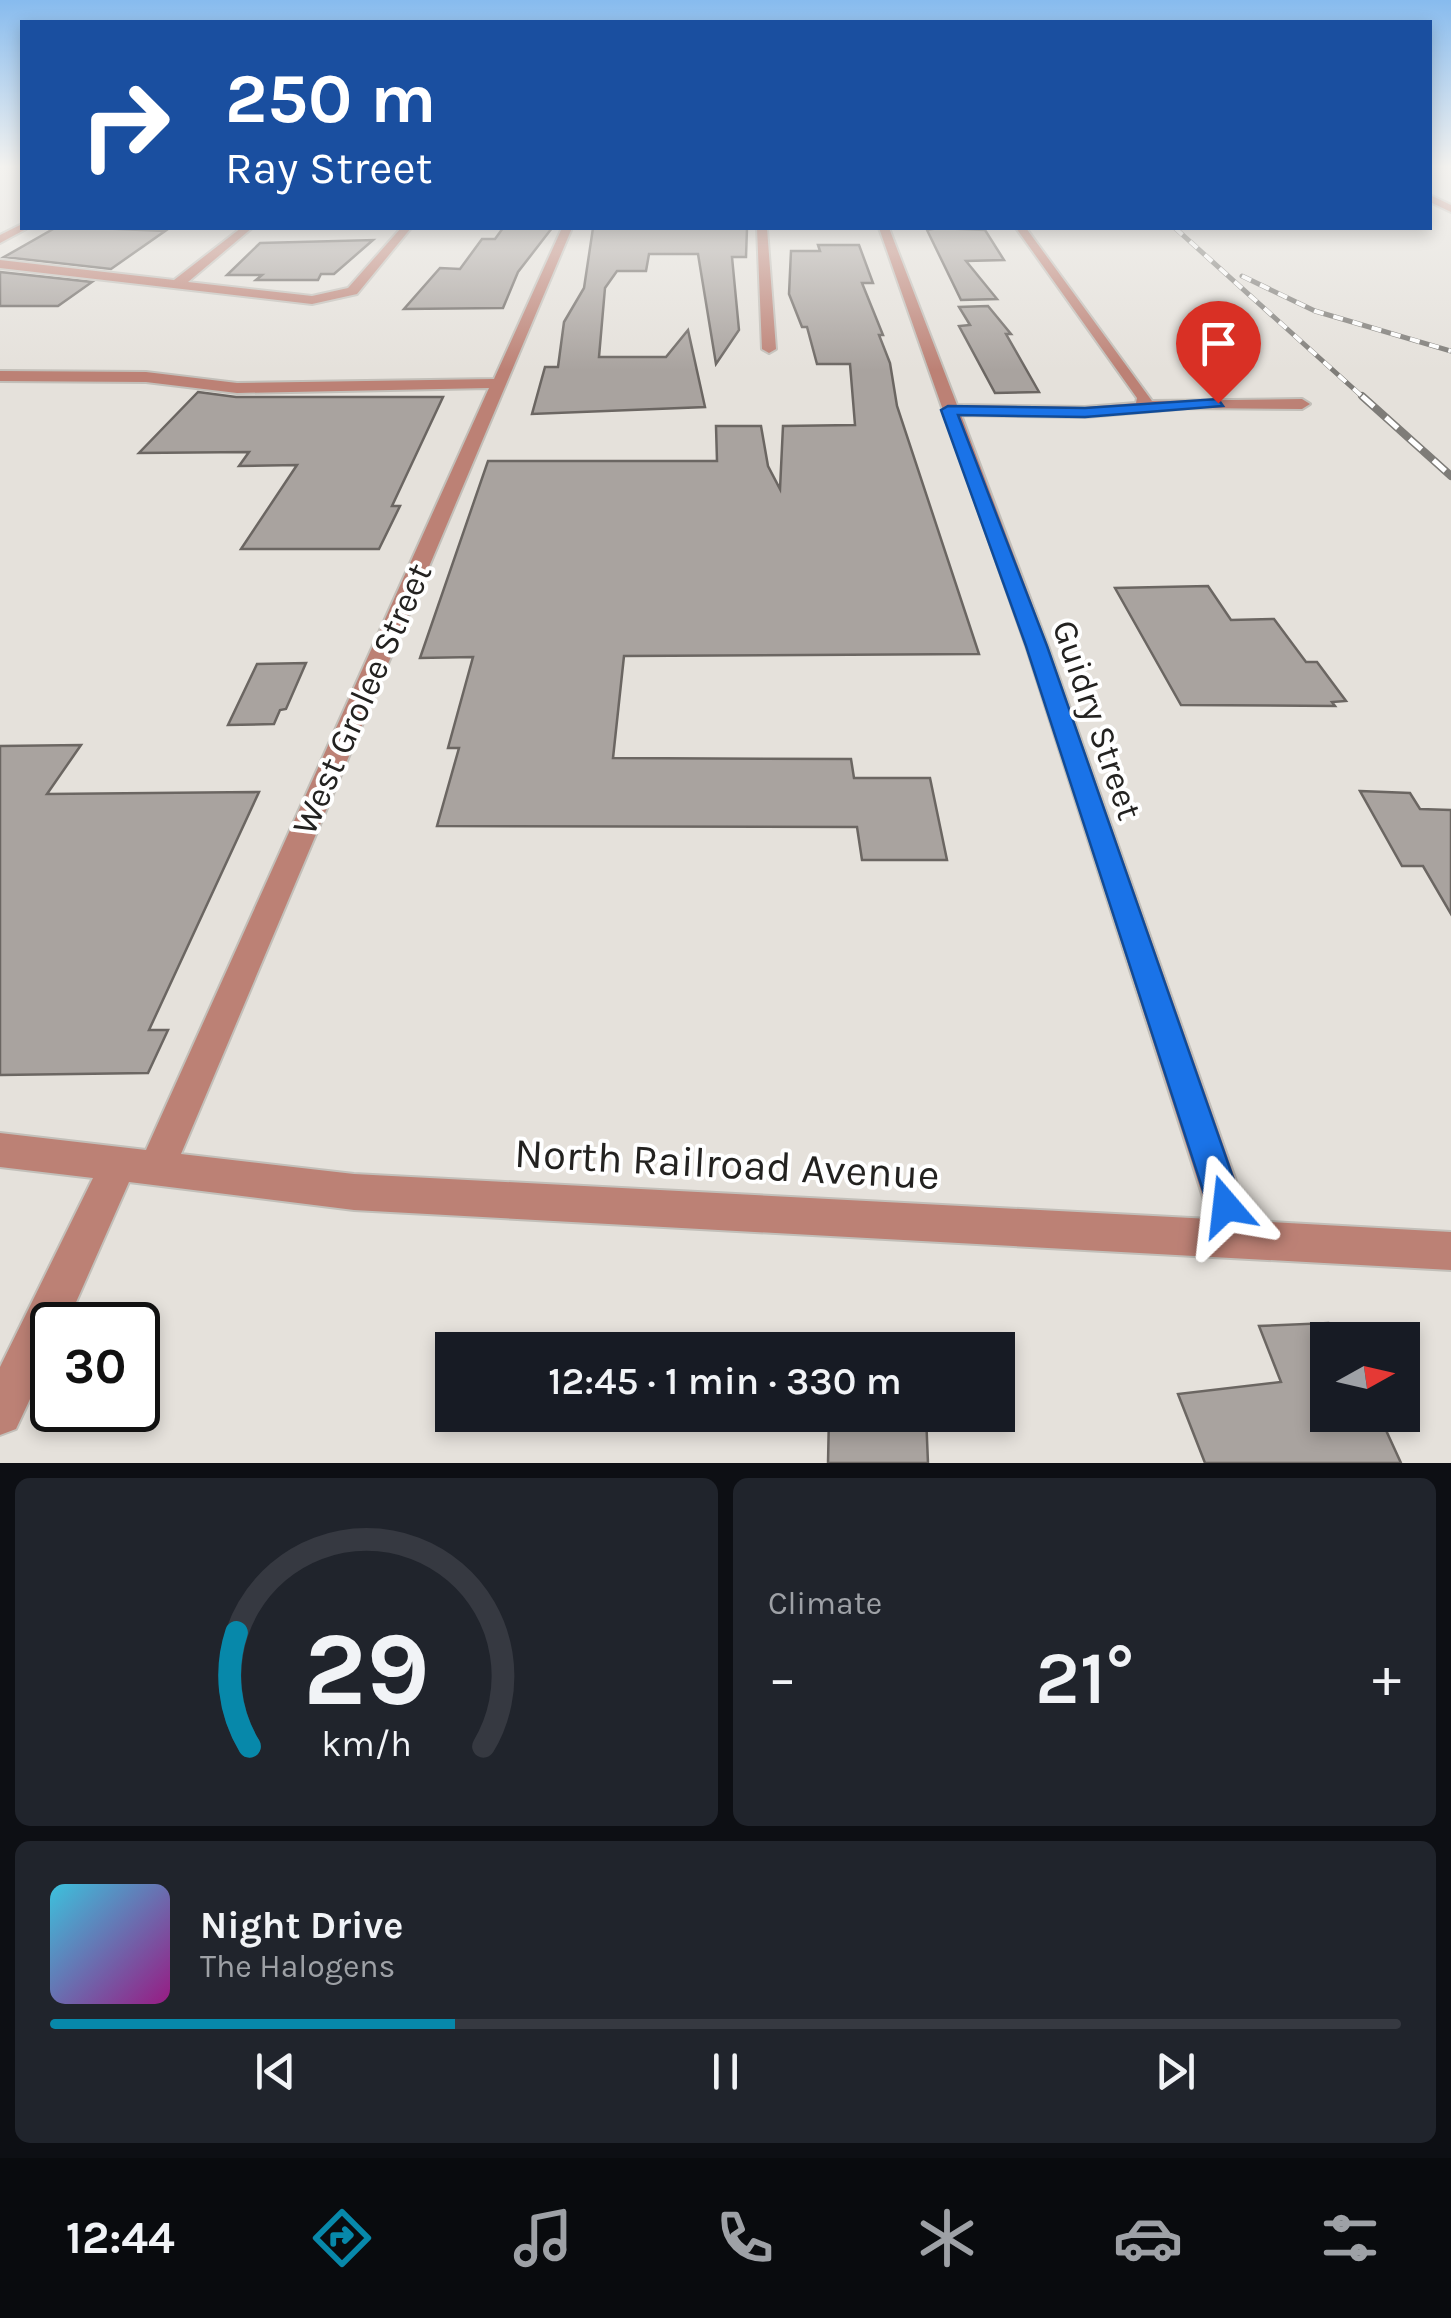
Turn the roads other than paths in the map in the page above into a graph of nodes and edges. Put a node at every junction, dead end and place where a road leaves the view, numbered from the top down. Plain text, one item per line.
1 (240, 233) edge
2 (401, 233) edge
3 (565, 233) edge
4 (762, 233) edge
5 (886, 233) edge
6 (1025, 233) edge
7 (0, 264) edge
8 (176, 285) junction
9 (769, 349) dead end
10 (0, 376) edge
11 (498, 383) junction
12 (1302, 404) dead end
13 (1143, 407) junction
14 (948, 410) junction
15 (0, 1150) edge
16 (138, 1166) junction
17 (1236, 1238) junction
18 (1451, 1251) edge
19 (0, 1413) edge

1 - 8 street
2 - 8 street
3 - 11 street, West Grolee Street
4 - 9 street
5 - 14 street, Guidry Street
6 - 13 street
7 - 8 street
10 - 11 street
11 - 16 street, West Grolee Street
12 - 13 street
13 - 14 street
14 - 17 street, Guidry Street
15 - 16 street, North Railroad Avenue
16 - 17 street, North Railroad Avenue
16 - 19 street, West Grolee Street
17 - 18 street, North Railroad Avenue

